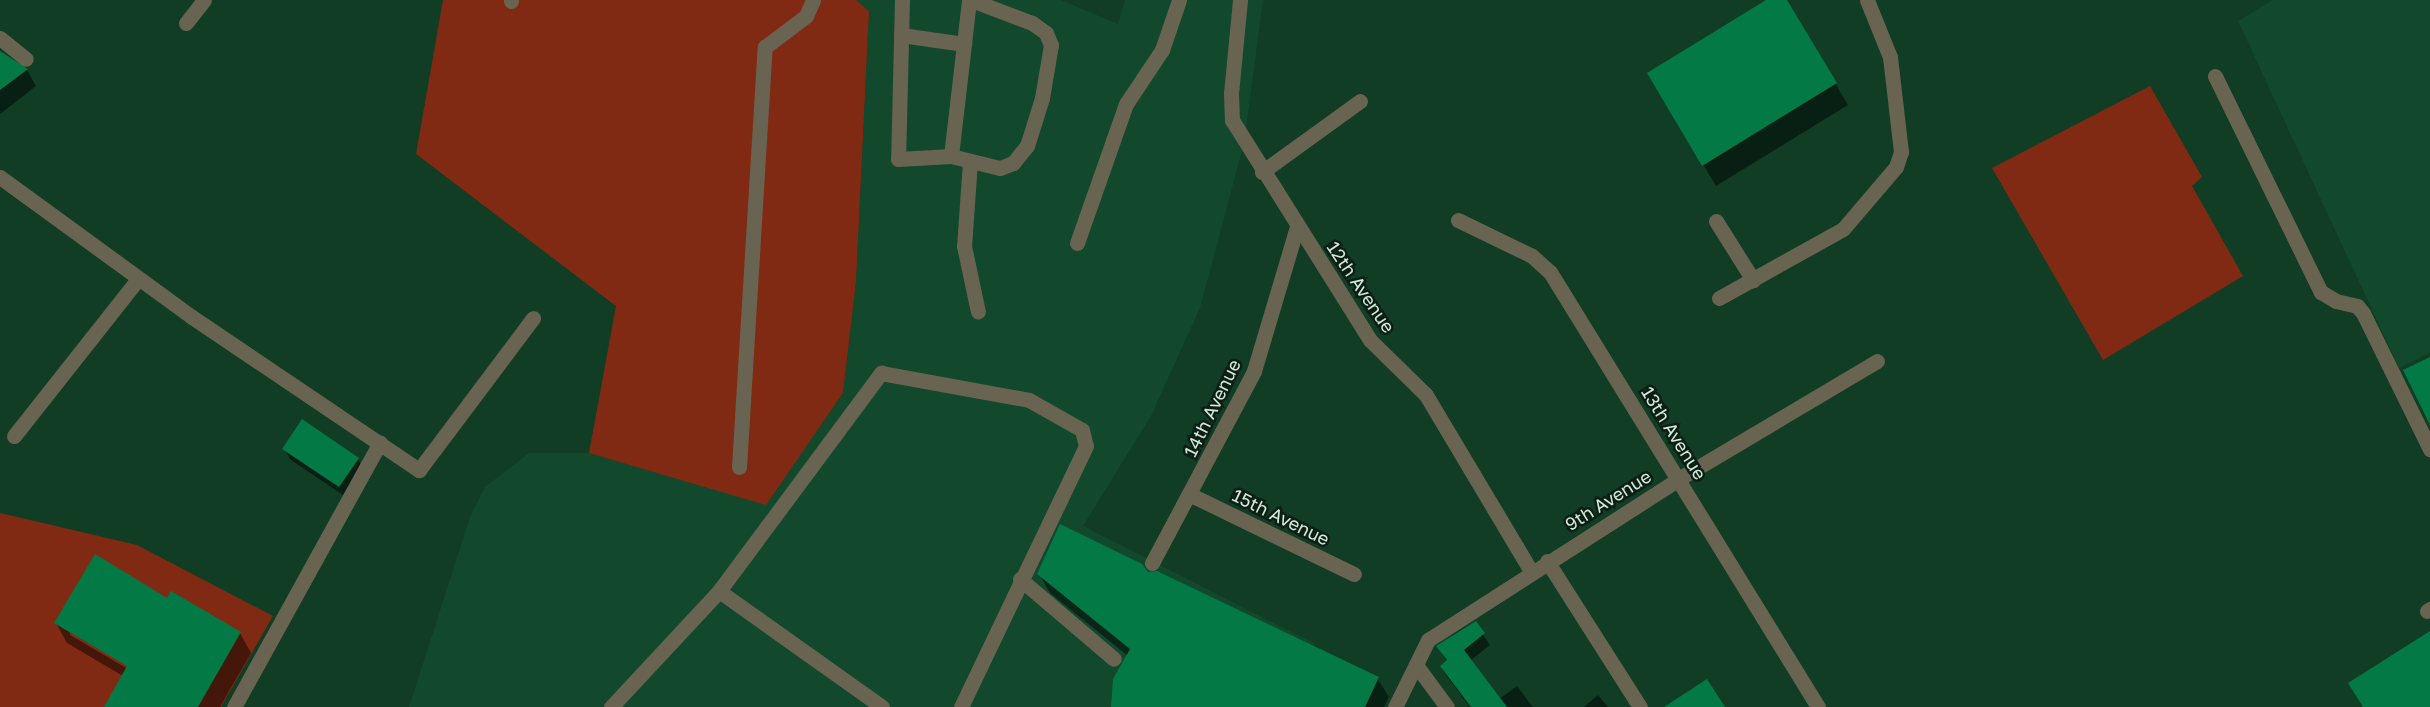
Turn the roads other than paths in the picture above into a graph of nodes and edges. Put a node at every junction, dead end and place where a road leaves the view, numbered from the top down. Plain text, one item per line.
1 (204, 0) edge
2 (813, 0) edge
3 (902, 0) edge
4 (970, 0) edge
5 (1179, 0) edge
6 (1240, 0) edge
7 (1867, 0) edge
8 (186, 23) dead end
9 (901, 35) junction
10 (0, 38) edge
11 (964, 44) junction
12 (26, 59) dead end
13 (2215, 76) dead end
14 (1360, 101) dead end
15 (951, 156) junction
16 (970, 161) junction
17 (1262, 171) junction
18 (0, 177) edge
19 (1458, 220) dead end
20 (1716, 221) dead end
21 (1297, 227) junction
22 (1077, 243) dead end
23 (138, 279) junction
24 (1753, 280) junction
25 (1719, 298) dead end
26 (978, 312) dead end
27 (533, 318) dead end
28 (1877, 361) dead end
29 (14, 436) dead end
30 (380, 443) junction
31 (2430, 449) edge
32 (739, 467) dead end
33 (1680, 478) junction
34 (1191, 495) junction
35 (1547, 561) junction
36 (1152, 563) dead end
37 (1531, 571) junction
38 (1354, 574) dead end
39 (1020, 579) junction
40 (719, 591) junction
41 (1113, 659) dead end
42 (1416, 665) junction
43 (234, 707) edge
44 (611, 707) edge
45 (882, 707) edge
46 (961, 707) edge
47 (1395, 707) edge
48 (1447, 707) edge
49 (1640, 707) edge
50 (1818, 707) edge

1 - 8 street
2 - 32 street
3 - 9 street
4 - 11 street
4 - 16 street
5 - 22 street
6 - 17 street, 12th Avenue
7 - 24 street
9 - 11 street
9 - 15 street
10 - 12 street
11 - 15 street
13 - 31 street
14 - 17 street
15 - 16 street
16 - 26 street
17 - 21 street, 12th Avenue
18 - 23 street
19 - 33 street, 13th Avenue
20 - 24 street
21 - 34 street, 14th Avenue
21 - 37 street, 12th Avenue
23 - 29 street
23 - 30 street
24 - 25 street
27 - 30 street
28 - 33 street, 9th Avenue
30 - 43 street
33 - 35 street, 9th Avenue
33 - 50 street, 13th Avenue
34 - 36 street, 14th Avenue
34 - 38 street, 15th Avenue
35 - 37 street, 9th Avenue
35 - 49 street
37 - 42 street, 9th Avenue
39 - 40 street
39 - 41 street
39 - 46 street
40 - 44 street
40 - 45 street
42 - 47 street, 9th Avenue
42 - 48 street

